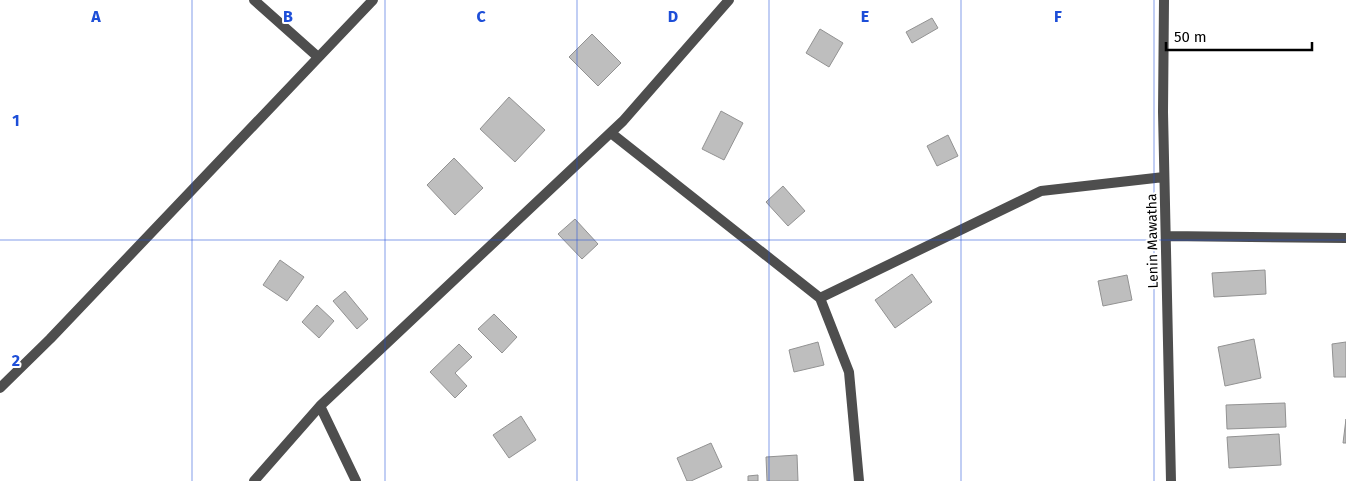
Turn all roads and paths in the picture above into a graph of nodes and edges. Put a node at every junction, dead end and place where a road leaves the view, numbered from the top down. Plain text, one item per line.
1 (254, 0) edge
2 (373, 0) edge
3 (729, 0) edge
4 (1164, 0) edge
5 (318, 57) junction
6 (611, 133) junction
7 (1164, 177) junction
8 (1166, 236) junction
9 (1346, 238) edge
10 (820, 298) junction
11 (0, 388) edge
12 (320, 406) junction
13 (254, 481) edge
14 (356, 481) edge
15 (859, 481) edge
16 (1171, 481) edge

1 - 5 street
2 - 5 street
3 - 6 street
4 - 7 street, Lenin Mawatha
5 - 11 street
6 - 10 street
6 - 12 street
7 - 8 street, Lenin Mawatha
7 - 10 street
8 - 9 street
8 - 16 street, Lenin Mawatha
10 - 15 street
12 - 13 street
12 - 14 street

